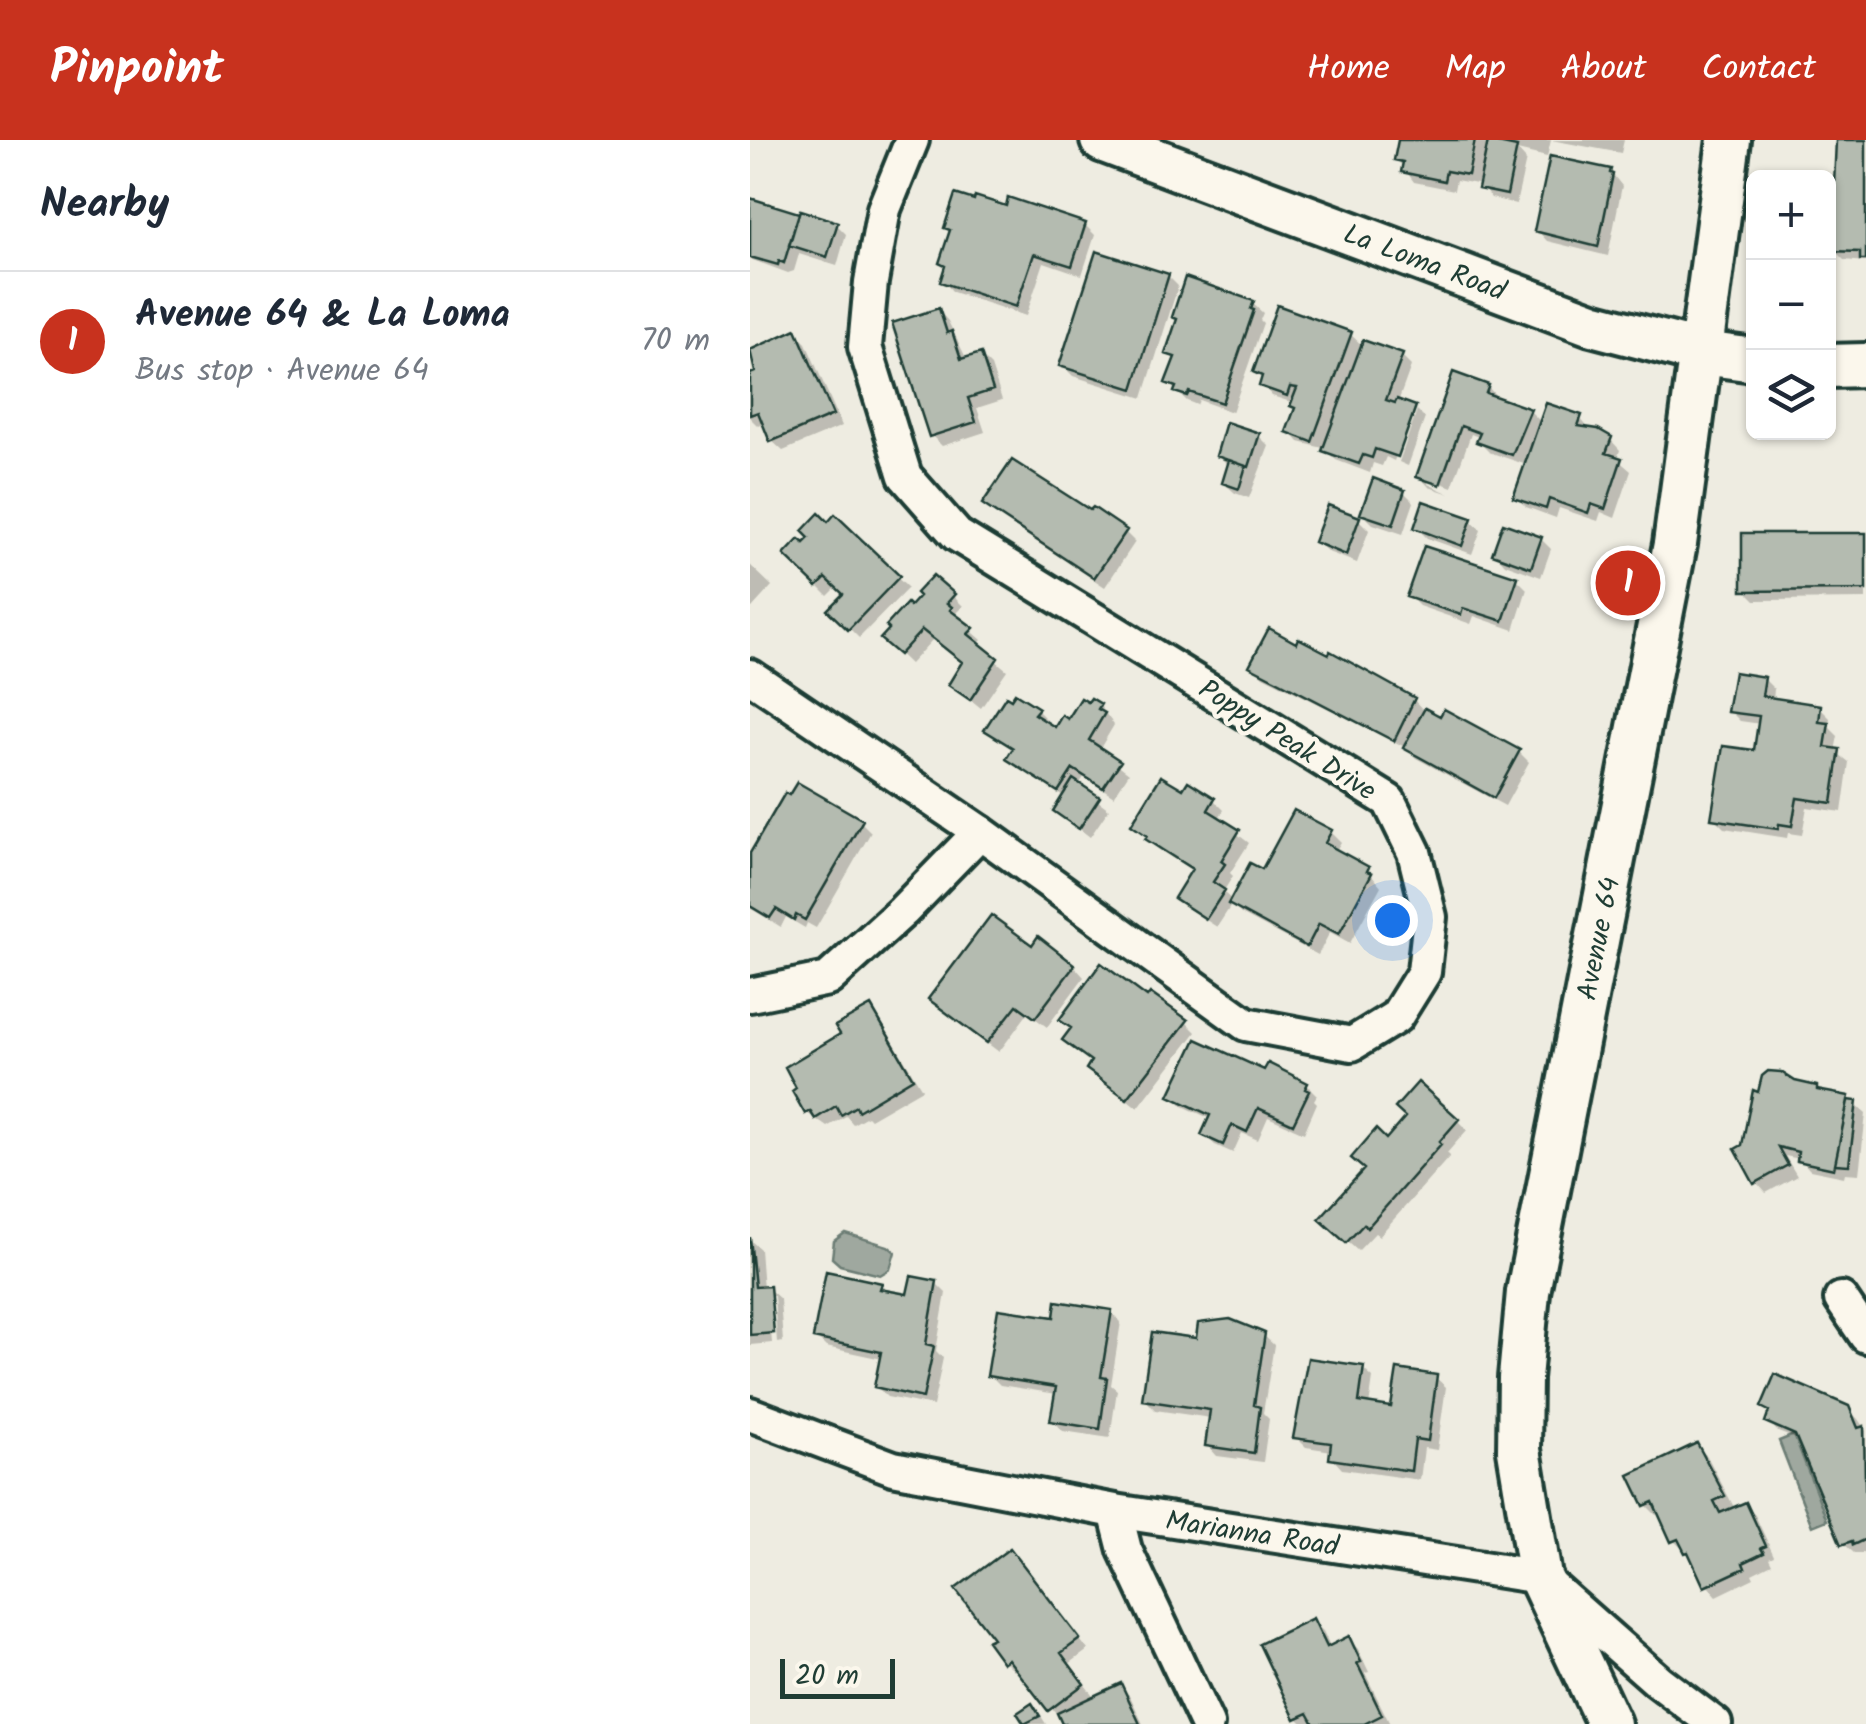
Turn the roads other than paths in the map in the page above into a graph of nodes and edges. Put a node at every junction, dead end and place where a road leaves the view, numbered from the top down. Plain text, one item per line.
1 (912, 140) edge
2 (1102, 140) edge
3 (1729, 140) edge
4 (1703, 352) junction
5 (1746, 359) edge
6 (1866, 365) edge
7 (1836, 366) edge
8 (750, 676) edge
9 (980, 832) junction
10 (750, 995) edge
11 (1841, 1300) dead end
12 (1866, 1336) edge
13 (750, 1414) edge
14 (1116, 1511) junction
15 (1540, 1577) junction
16 (1207, 1724) edge
17 (1609, 1724) edge
18 (1715, 1724) edge

1 - 9 street, Poppy Peak Drive
2 - 4 street, La Loma Road
3 - 4 street, Avenue 64
4 - 5 street, La Loma Road
4 - 15 street, Avenue 64
6 - 7 street
8 - 9 street, Poppy Peak Drive
9 - 10 street
11 - 12 street
13 - 14 street, Marianna Road
14 - 15 street, Marianna Road
14 - 16 street
15 - 17 street, Avenue 64
15 - 18 street

